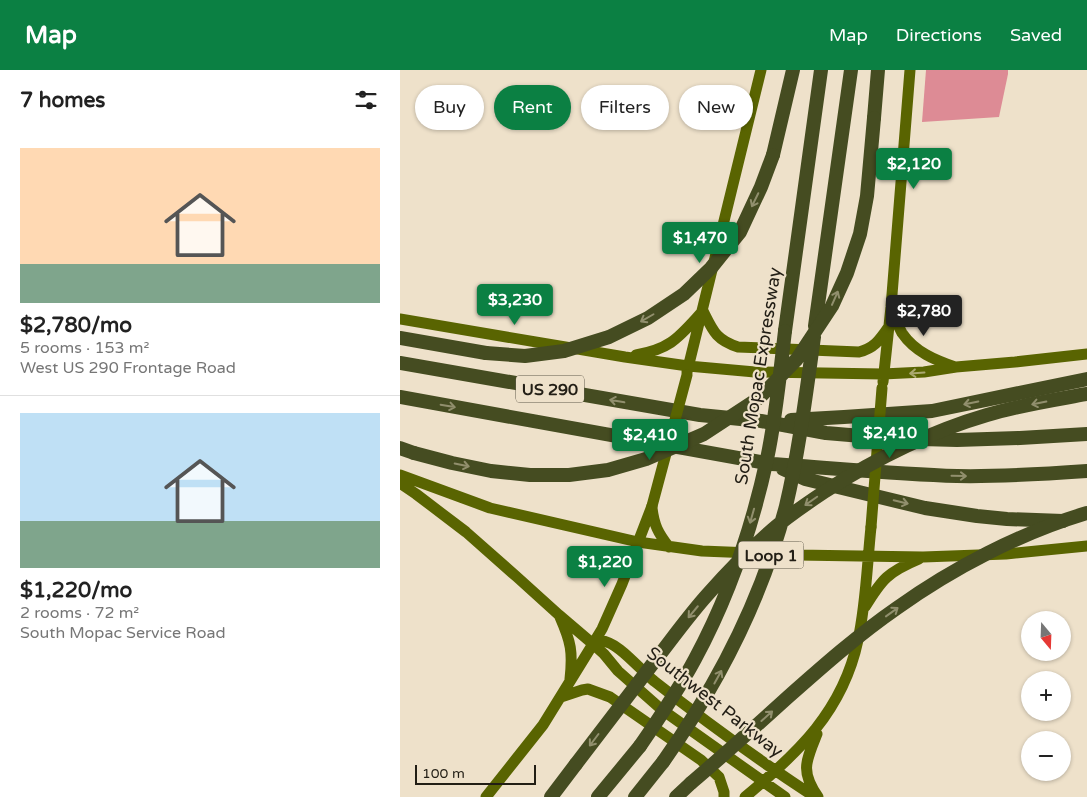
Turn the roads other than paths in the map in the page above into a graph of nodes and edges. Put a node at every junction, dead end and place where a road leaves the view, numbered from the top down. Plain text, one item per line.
1 (762, 70) edge
2 (793, 70) edge
3 (821, 70) edge
4 (851, 70) edge
5 (878, 70) edge
6 (910, 70) edge
7 (891, 308) junction
8 (703, 311) junction
9 (400, 319) edge
10 (889, 327) junction
11 (400, 338) edge
12 (1087, 354) edge
13 (625, 357) junction
14 (400, 363) edge
15 (956, 368) junction
16 (688, 370) junction
17 (883, 374) junction
18 (1087, 379) edge
19 (1087, 394) edge
20 (400, 397) edge
21 (761, 421) junction
22 (1087, 434) edge
23 (400, 448) edge
24 (770, 464) junction
25 (1087, 471) edge
26 (400, 475) edge
27 (400, 483) edge
28 (652, 506) junction
29 (1087, 513) edge
30 (1087, 520) edge
31 (638, 542) junction
32 (1087, 546) edge
33 (669, 547) junction
34 (868, 556) junction
35 (923, 557) junction
36 (863, 610) junction
37 (559, 615) junction
38 (599, 638) junction
39 (569, 683) junction
40 (561, 697) junction
41 (822, 722) junction
42 (775, 771) junction
43 (763, 782) junction
44 (486, 797) edge
45 (552, 797) edge
46 (598, 797) edge
47 (635, 797) edge
48 (676, 797) edge
49 (724, 797) edge
50 (745, 797) edge
51 (785, 797) edge
52 (817, 797) edge

1 - 8 main road
2 -> 11 highway, bridge
3 -> 46 highway, South Mopac Expressway / Loop 1, bridge
47 -> 4 highway, Loop 1, bridge
23 -> 5 highway, bridge
6 - 7 main road
7 - 10 main road
7 - 15 main road
8 - 10 main road
8 - 13 main road
8 - 16 main road
9 - 13 main road
10 - 17 main road
12 - 15 main road
13 - 16 main road
21 -> 14 highway, US 290
15 -> 17 main road
16 - 17 main road
16 - 28 main road, bridge
17 - 34 main road, bridge
18 -> 21 highway
19 -> 45 highway, bridge
20 -> 24 highway, US 290
21 - 22 highway, US 290
24 -> 25 highway, US 290
24 -> 30 highway
26 - 31 main road
27 - 37 main road, Southwest Parkway
28 - 31 main road
28 - 33 main road
48 -> 29 highway, bridge
31 - 33 main road
31 - 38 main road
32 - 35 main road
33 - 34 main road
34 - 35 main road
34 - 36 main road
35 - 36 main road
36 - 41 main road
37 - 38 main road, Southwest Parkway
37 - 39 main road
38 - 39 main road
38 - 42 main road, Southwest Parkway
38 - 43 main road, Southwest Parkway
39 - 40 main road
40 - 44 main road
40 - 49 main road
41 - 42 main road
41 - 52 main road
42 - 43 main road
42 - 52 main road, Southwest Parkway
43 - 50 main road
43 - 51 main road, Southwest Parkway

